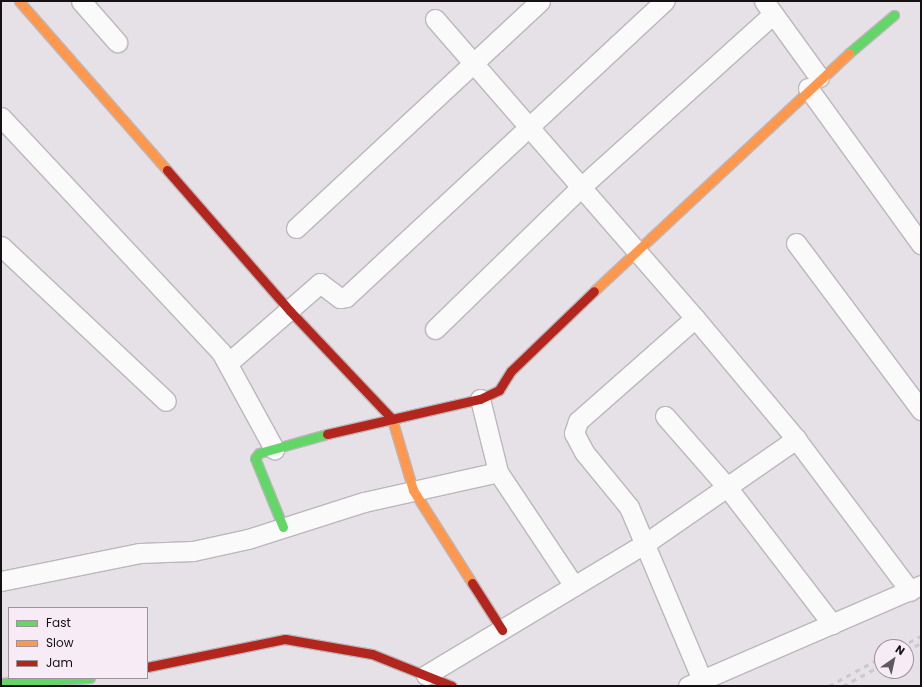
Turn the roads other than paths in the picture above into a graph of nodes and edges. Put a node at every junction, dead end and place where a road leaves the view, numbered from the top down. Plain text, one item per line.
1 (19, 1) edge
2 (81, 1) edge
3 (540, 1) edge
4 (665, 1) edge
5 (769, 7) edge
6 (894, 14) dead end
7 (435, 19) dead end
8 (117, 42) dead end
9 (471, 62) junction
10 (813, 83) junction
11 (1, 117) edge
12 (528, 127) junction
13 (581, 187) junction
14 (296, 228) dead end
15 (796, 243) dead end
16 (921, 244) edge
17 (1, 246) edge
18 (638, 251) junction
19 (290, 311) junction
20 (695, 318) junction
21 (435, 330) dead end
22 (228, 363) junction
23 (480, 399) junction
24 (166, 401) dead end
25 (921, 410) edge
26 (665, 416) dead end
27 (391, 417) junction
28 (796, 439) junction
29 (274, 449) junction
30 (498, 472) junction
31 (727, 487) junction
32 (413, 490) junction
33 (283, 527) junction
34 (646, 543) junction
35 (1, 581) edge
36 (574, 586) junction
37 (916, 588) edge
38 (832, 624) junction
39 (502, 630) junction
40 (148, 667) edge
41 (426, 675) junction
42 (72, 679) edge
43 (1, 683) edge
44 (695, 683) edge
45 (452, 686) edge

1 - 19 street
2 - 8 street
3 - 9 street
4 - 12 street
5 - 10 street
5 - 13 street
6 - 10 street
7 - 9 street
9 - 12 street
9 - 14 street
10 - 16 street
10 - 18 street
11 - 22 street
12 - 13 street
12 - 19 street
13 - 18 street
13 - 21 street
15 - 25 street
17 - 24 street
18 - 20 street
18 - 23 street
19 - 22 street
19 - 27 street
20 - 28 street
20 - 34 street
22 - 29 street
23 - 27 street
23 - 30 street
26 - 31 street
27 - 29 street
27 - 32 street
28 - 31 street
28 - 37 street
29 - 33 street
30 - 32 street
30 - 36 street
31 - 34 street
31 - 38 street
32 - 33 street
32 - 39 street
33 - 35 street
34 - 36 street
34 - 44 street
36 - 39 street
37 - 38 street
38 - 44 street
39 - 41 street
40 - 41 street
41 - 45 street
42 - 43 street

